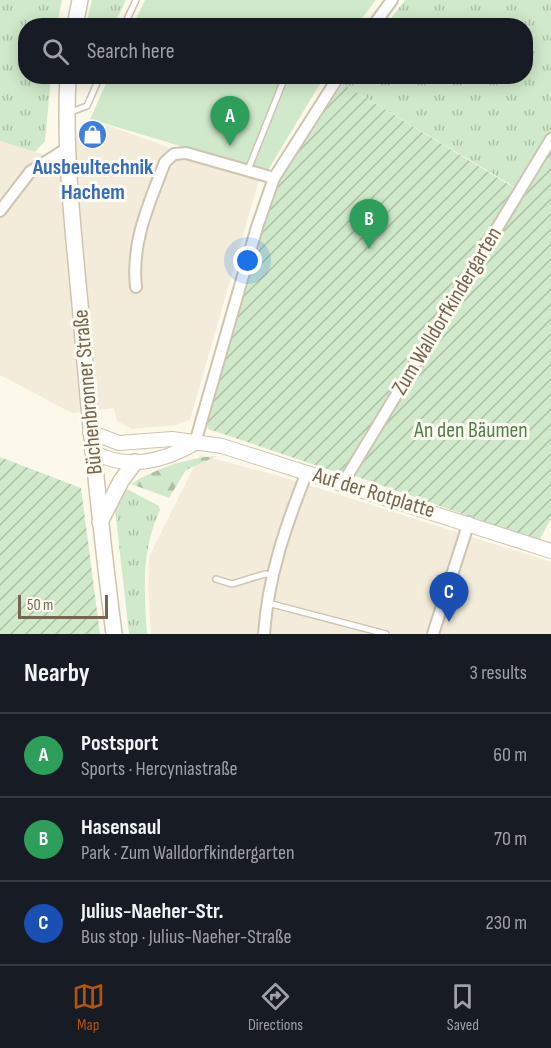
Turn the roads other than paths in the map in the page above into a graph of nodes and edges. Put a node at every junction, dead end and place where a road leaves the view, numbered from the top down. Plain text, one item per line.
1 (80, 0) edge
2 (136, 0) edge
3 (392, 0) edge
4 (77, 18) edge
5 (128, 18) edge
6 (379, 18) edge
7 (68, 84) edge
8 (97, 84) edge
9 (282, 84) edge
10 (334, 84) edge
11 (66, 113) junction
12 (551, 139) edge
13 (66, 149) junction
14 (248, 170) junction
15 (274, 178) junction
16 (0, 211) edge
17 (136, 287) dead end
18 (90, 432) junction
19 (195, 443) junction
20 (92, 451) junction
21 (135, 462) junction
22 (307, 472) junction
23 (343, 483) junction
24 (100, 522) junction
25 (469, 522) junction
26 (551, 551) edge
27 (272, 575) junction
28 (216, 579) dead end
29 (266, 603) junction
30 (114, 634) edge
31 (264, 634) edge
32 (386, 634) edge
33 (433, 634) edge

1 - 4 main road
2 - 5 lane
3 - 6 street
7 - 11 main road, Büchenbronner Straße
8 - 11 lane
9 - 14 lane
10 - 15 street
11 - 13 main road, Büchenbronner Straße
12 - 23 street, Zum Walldorfkindergarten
13 - 16 street
13 - 18 main road, Büchenbronner Straße
14 - 15 street
14 - 17 street
15 - 19 street
18 - 19 street, Auf der Rotplatte
18 - 20 main road, Büchenbronner Straße
19 - 21 street
19 - 22 street, Auf der Rotplatte
20 - 21 street
20 - 24 main road, Büchenbronner Straße
21 - 24 main road
22 - 23 street, Auf der Rotplatte
22 - 27 street
23 - 25 street, Auf der Rotplatte
24 - 30 main road, Büchenbronner Straße
25 - 26 street, Auf der Rotplatte
25 - 33 street
27 - 28 lane
27 - 29 street
29 - 31 street
29 - 32 lane

